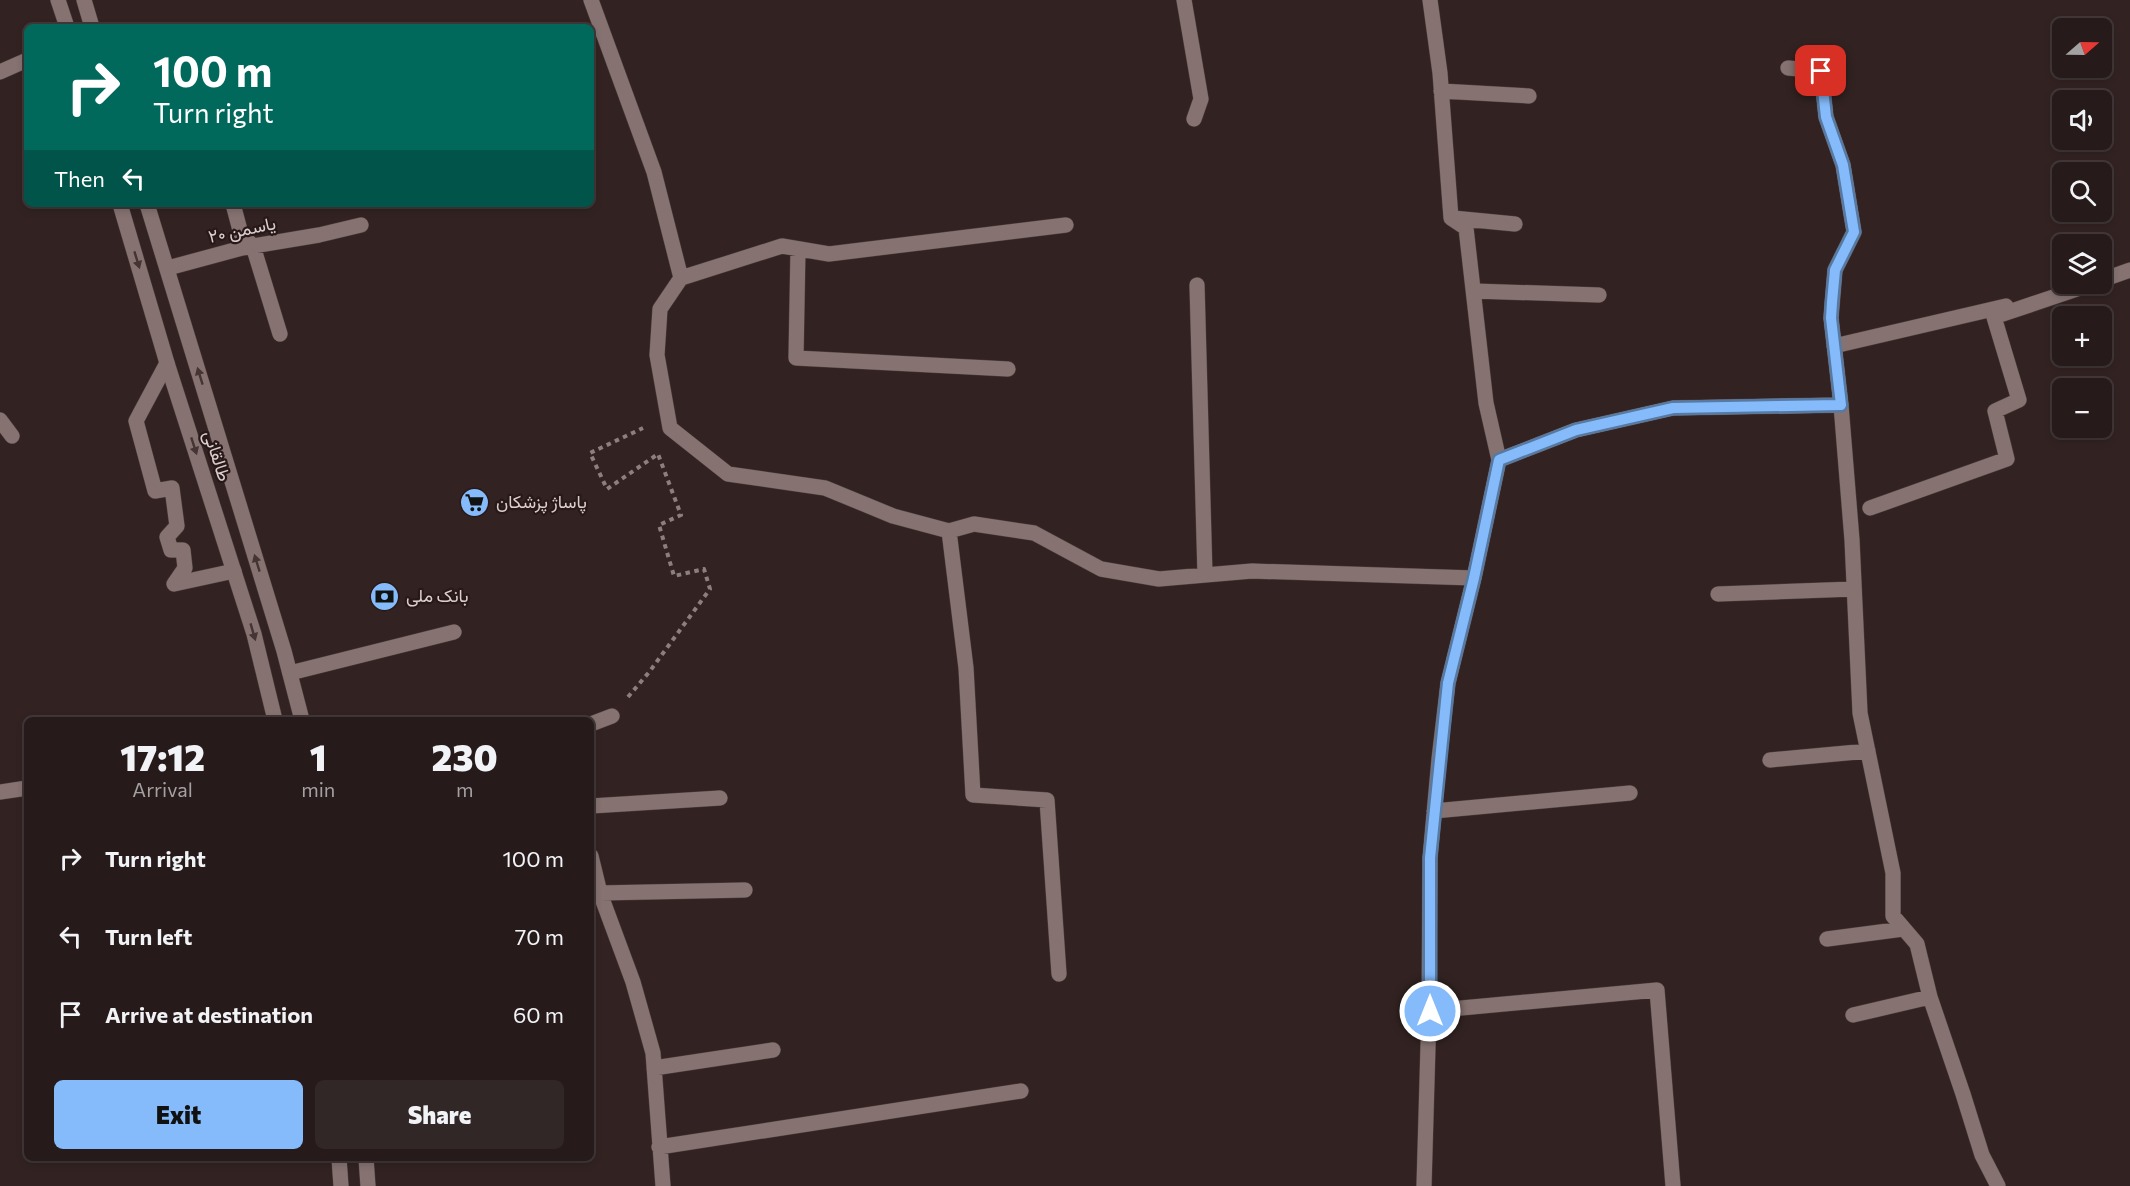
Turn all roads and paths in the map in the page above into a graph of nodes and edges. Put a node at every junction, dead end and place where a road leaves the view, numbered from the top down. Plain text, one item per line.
1 (58, 0) edge
2 (84, 0) edge
3 (591, 0) edge
4 (1184, 0) edge
5 (1430, 0) edge
6 (66, 24) edge
7 (91, 24) edge
8 (24, 61) edge
9 (1788, 68) dead end
10 (0, 72) edge
11 (1442, 91) junction
12 (1529, 96) dead end
13 (1194, 119) dead end
14 (121, 207) edge
15 (148, 207) edge
16 (233, 207) edge
17 (1450, 218) junction
18 (1515, 224) dead end
19 (361, 225) dead end
20 (1066, 225) dead end
21 (253, 246) junction
22 (798, 249) junction
23 (168, 268) junction
24 (2130, 270) edge
25 (2112, 276) edge
26 (681, 278) junction
27 (1197, 285) dead end
28 (1474, 291) junction
29 (2056, 294) edge
30 (2061, 294) edge
31 (1599, 295) dead end
32 (280, 334) dead end
33 (1834, 346) junction
34 (167, 363) junction
35 (1008, 369) dead end
36 (1841, 405) junction
37 (0, 420) edge
38 (647, 427) dead end
39 (12, 436) dead end
40 (658, 444) dead end
41 (658, 454) junction
42 (1499, 460) junction
43 (1870, 508) dead end
44 (949, 531) junction
45 (234, 571) junction
46 (1205, 575) junction
47 (1474, 578) junction
48 (1854, 589) junction
49 (1718, 594) dead end
50 (454, 632) dead end
51 (290, 673) junction
52 (612, 716) joint
53 (274, 717) edge
54 (301, 717) edge
55 (594, 723) edge
56 (1868, 751) junction
57 (1770, 760) dead end
58 (24, 788) edge
59 (0, 792) edge
60 (1630, 793) dead end
61 (720, 798) dead end
62 (594, 806) edge
63 (1434, 811) junction
64 (594, 868) edge
65 (746, 890) dead end
66 (600, 892) junction
67 (1903, 928) junction
68 (1827, 939) dead end
69 (1059, 974) dead end
70 (1930, 997) junction
71 (1430, 1011) junction
72 (1853, 1016) dead end
73 (773, 1050) dead end
74 (654, 1068) junction
75 (1021, 1091) dead end
76 (659, 1147) junction
77 (339, 1161) edge
78 (366, 1161) edge
79 (341, 1186) edge
80 (368, 1186) edge
81 (663, 1186) edge
82 (1424, 1186) edge
83 (1673, 1186) edge
84 (1998, 1186) edge

1 - 6 street
2 - 7 street
3 - 26 street
4 - 13 street
5 - 11 street
8 - 10 street
9 - 33 street
11 - 12 street
11 - 17 street
14 -> 34 street, طالقانی
15 - 23 street, طالقانی
16 - 21 street
17 - 18 street
17 - 28 street
19 - 21 street, یاسمن ۲۰
20 - 22 street
21 - 23 street, یاسمن ۲۰
21 - 32 street
22 - 26 street
22 - 35 street
51 -> 23 street, طالقانی
24 - 25 street
26 - 44 street
27 - 46 street
28 - 31 street
28 - 42 street
29 - 33 street
30 - 43 street
33 - 36 street
34 -> 45 street, طالقانی
34 - 45 street
36 - 42 street
36 - 48 street
37 - 39 street
38 - 41 path
40 - 41 path
41 - 52 path
42 - 47 street
44 - 46 street
44 - 69 street
45 -> 53 street, طالقانی
46 - 47 street
47 - 63 street
48 - 49 street
48 - 56 street
50 - 51 street
51 - 54 street, طالقانی
52 - 55 street
56 - 57 street
56 - 67 street
58 - 59 street
60 - 63 street
61 - 62 street
63 - 71 street
64 - 66 street
65 - 66 street
66 - 74 street
67 - 68 street
67 - 70 street
70 - 72 street
70 - 84 street
71 - 82 street
71 - 83 street
73 - 74 street
74 - 76 street
75 - 76 street
76 - 81 street
77 - 79 street
78 - 80 street

